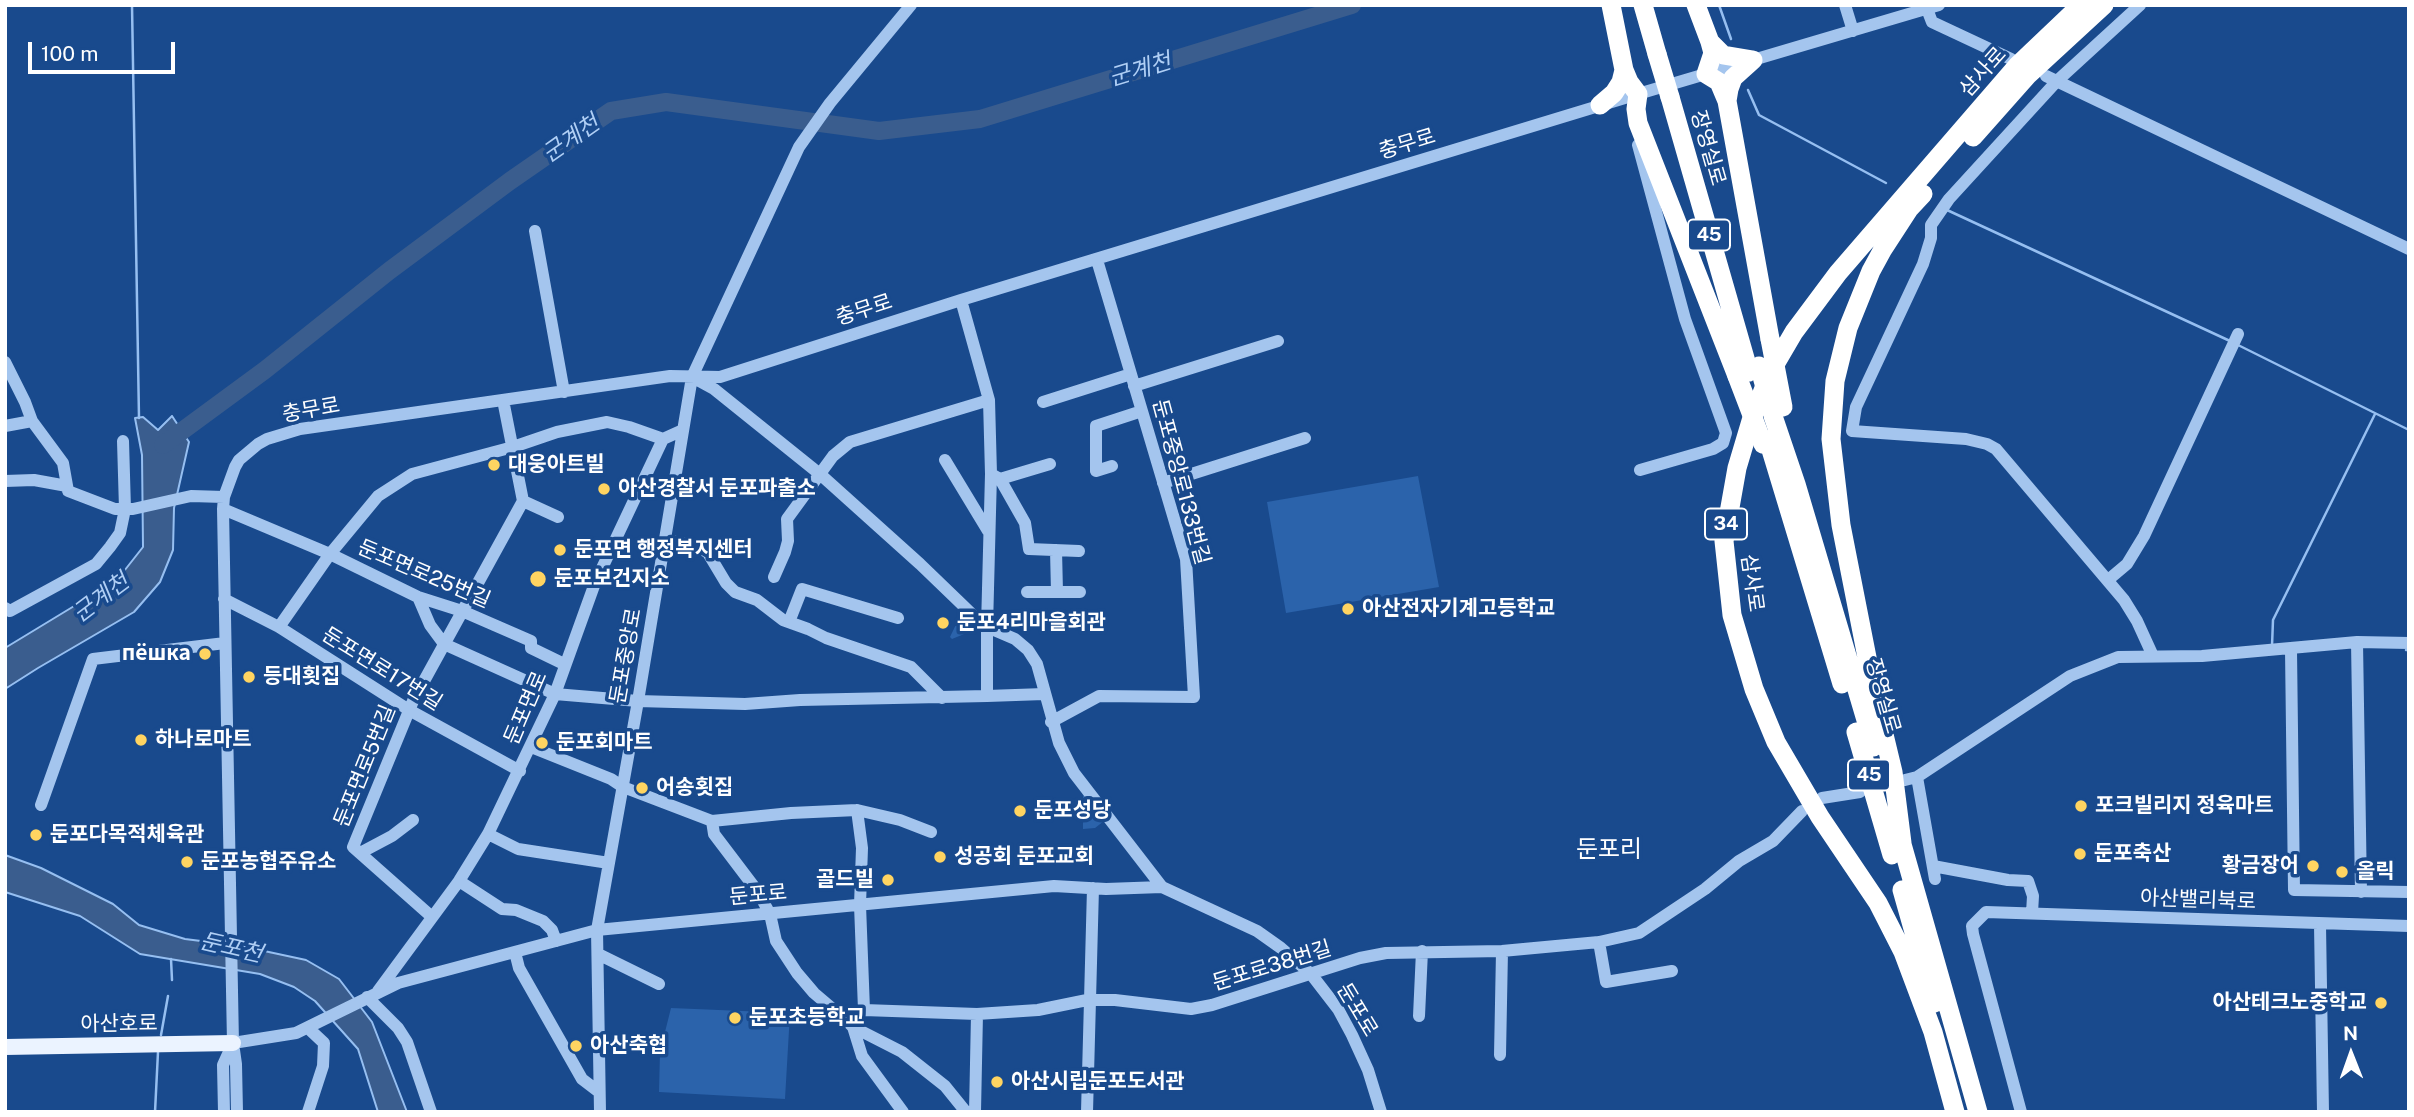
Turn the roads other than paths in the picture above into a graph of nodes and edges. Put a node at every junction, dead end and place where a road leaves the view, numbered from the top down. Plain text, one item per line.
1 (911, 5) edge
2 (1611, 5) edge
3 (1643, 5) edge
4 (1655, 5) edge
5 (1696, 5) edge
6 (1845, 5) edge
7 (2081, 5) edge
8 (2104, 5) edge
9 (2140, 5) edge
10 (1933, 7) edge
11 (1853, 32) junction
12 (1710, 42) junction
13 (1663, 53) junction
14 (2011, 59) dead end
15 (1753, 60) junction
16 (1624, 70) junction
17 (1706, 74) junction
18 (2052, 78) junction
19 (1638, 94) junction
20 (1727, 101) junction
21 (1600, 105) junction
22 (1634, 120) junction
23 (535, 232) dead end
24 (2409, 249) edge
25 (1097, 260) junction
26 (961, 300) junction
27 (2238, 334) dead end
28 (1278, 341) dead end
29 (5, 362) edge
30 (1748, 371) junction
31 (692, 377) junction
32 (1133, 380) junction
33 (564, 391) junction
34 (503, 400) junction
35 (989, 400) junction
36 (1042, 402) dead end
37 (1142, 411) junction
38 (1778, 412) junction
39 (32, 421) junction
40 (5, 426) edge
41 (683, 430) junction
42 (1305, 438) dead end
43 (663, 439) junction
44 (123, 441) dead end
45 (513, 447) junction
46 (946, 460) dead end
47 (1050, 464) dead end
48 (1112, 466) dead end
49 (1640, 470) dead end
50 (821, 475) junction
51 (996, 477) junction
52 (5, 481) edge
53 (1163, 483) junction
54 (67, 486) junction
55 (523, 501) junction
56 (223, 503) junction
57 (129, 509) junction
58 (558, 517) dead end
59 (989, 533) junction
60 (665, 540) junction
61 (1056, 550) junction
62 (1079, 551) dead end
63 (330, 554) junction
64 (774, 577) dead end
65 (2108, 580) junction
66 (1027, 592) dead end
67 (1057, 592) junction
68 (1080, 592) dead end
69 (418, 597) junction
70 (224, 599) junction
71 (5, 608) edge
72 (462, 611) junction
73 (898, 618) dead end
74 (789, 622) junction
75 (279, 627) junction
76 (987, 627) junction
77 (2357, 642) junction
78 (225, 643) junction
79 (2409, 643) edge
80 (444, 644) junction
81 (2291, 650) junction
82 (2153, 656) junction
83 (564, 664) junction
84 (555, 694) junction
85 (1044, 694) junction
86 (987, 696) junction
87 (942, 698) junction
88 (638, 701) junction
89 (409, 710) junction
90 (1051, 722) junction
91 (531, 747) junction
92 (520, 771) junction
93 (623, 787) junction
94 (1860, 792) dead end
95 (1822, 798) dead end
96 (41, 805) dead end
97 (857, 810) junction
98 (1801, 811) dead end
99 (413, 820) dead end
100 (712, 821) junction
101 (931, 832) dead end
102 (488, 834) junction
103 (1902, 843) junction
104 (360, 853) junction
105 (609, 863) junction
106 (459, 881) junction
107 (1162, 887) junction
108 (1093, 888) junction
109 (2361, 892) junction
110 (2409, 892) edge
111 (860, 905) junction
112 (2032, 913) junction
113 (770, 914) junction
114 (432, 917) junction
115 (2320, 925) junction
116 (2409, 926) edge
117 (597, 930) junction
118 (556, 941) junction
119 (1599, 942) junction
120 (1422, 951) junction
121 (1502, 951) junction
122 (515, 952) junction
123 (598, 954) junction
124 (1672, 971) dead end
125 (1311, 974) junction
126 (659, 984) dead end
127 (369, 996) junction
128 (1090, 1000) junction
129 (864, 1010) junction
130 (977, 1014) junction
131 (841, 1016) junction
132 (1419, 1016) dead end
133 (312, 1026) junction
134 (853, 1027) junction
135 (233, 1043) junction
136 (5, 1047) edge
137 (1500, 1055) dead end
138 (599, 1092) junction
139 (224, 1112) edge
140 (237, 1112) edge
141 (309, 1112) edge
142 (432, 1112) edge
143 (600, 1112) edge
144 (903, 1112) edge
145 (966, 1112) edge
146 (975, 1112) edge
147 (1087, 1112) edge
148 (1381, 1112) edge
149 (1955, 1112) edge
150 (1966, 1112) edge
151 (1978, 1112) edge
152 (2021, 1112) edge
153 (2323, 1112) edge

1 - 31 street, 둔포중앙로
2 - 16 highway
3 - 13 highway, 45
4 - 13 highway, 45
5 - 12 highway
6 - 11 street
7 - 149 highway, 삼사로 / 34
8 - 103 highway, 삼사로
9 - 18 street
10 - 11 street, 충무로
10 - 14 street
11 - 15 street, 충무로
12 - 15 highway
12 - 17 highway
13 - 30 highway, 장영실로 / 45
15 - 17 street, 충무로
15 - 20 highway
16 - 19 highway
16 - 21 highway
17 - 19 street, 충무로
17 - 20 highway
18 - 24 street
18 - 65 street
19 - 21 street, 충무로
19 - 22 highway
20 - 38 highway, bridge
21 - 22 highway
21 - 25 street, 충무로
22 - 30 highway
22 - 49 street
23 - 33 street
25 - 26 street, 충무로
25 - 32 street, 둔포중앙로133번길
26 - 31 street, 충무로
26 - 35 street
27 - 65 street
28 - 32 street
29 - 39 street
30 - 38 highway, 45, bridge
30 - 150 highway, 장영실로 / 45
31 - 33 street, 충무로
31 - 41 street, 둔포중앙로
31 - 50 street, 둔포로
32 - 36 street
32 - 37 street, 둔포중앙로133번길
33 - 34 street, 충무로
34 - 45 street
34 - 56 street, 충무로
35 - 50 street
35 - 51 street
37 - 48 street
37 - 53 street, 둔포중앙로133번길
38 - 103 highway, 장영실로 / 45
39 - 40 street
39 - 54 street
41 - 43 street
41 - 60 street, 둔포중앙로
42 - 53 street
43 - 45 street
43 - 83 street, 둔포면로
44 - 57 street
45 - 55 street
45 - 63 street
46 - 59 street
47 - 51 street
50 - 64 street
50 - 76 street, 둔포로
51 - 59 street
51 - 61 street
52 - 54 street
53 - 90 street, 둔포중앙로133번길
54 - 57 street
55 - 58 street
55 - 72 street, 둔포면로5번길
56 - 57 street
56 - 63 street, 둔포면로25번길
56 - 70 street, 충무로
57 - 71 street
59 - 76 street
60 - 74 street
60 - 88 street, 둔포중앙로
61 - 62 street
61 - 67 street
63 - 69 street, 둔포면로25번길
63 - 75 street
65 - 82 street
66 - 67 street
67 - 68 street
69 - 72 street, 둔포면로25번길
69 - 80 street
70 - 75 street, 둔포면로17번길
70 - 78 street, 충무로
72 - 80 street, 둔포면로5번길
72 - 83 street, 둔포면로25번길
73 - 74 street
74 - 87 street
75 - 89 street, 둔포면로17번길
76 - 85 street, 둔포로
76 - 86 street
77 - 79 street
77 - 81 street
77 - 109 street
78 - 96 street
78 - 135 street, 충무로
80 - 84 street
80 - 89 street, 둔포면로5번길
81 - 82 street
81 - 109 street
82 - 112 street
83 - 84 street, 둔포면로
84 - 88 street
84 - 91 street, 둔포면로
85 - 86 street
85 - 90 street, 둔포로
86 - 87 street
87 - 88 street
88 - 93 street, 둔포중앙로
89 - 92 street, 둔포면로17번길
89 - 104 street, 둔포면로5번길
90 - 107 street, 둔포로
91 - 92 street, 둔포면로
91 - 93 street
92 - 102 street, 둔포면로
93 - 100 street
93 - 105 street, 둔포중앙로
94 - 95 street
97 - 100 street
97 - 101 street
97 - 111 street
98 - 119 street, 둔포로38번길
99 - 104 street
100 - 113 street
102 - 105 street
102 - 106 street, 둔포면로
103 - 151 highway, 장영실로
104 - 114 street, 둔포면로5번길
105 - 117 street, 둔포중앙로
106 - 114 street, 둔포면로
106 - 118 street
107 - 108 street, 둔포로
107 - 125 street, 둔포로
108 - 111 street, 둔포로
108 - 128 street
109 - 110 street
111 - 113 street, 둔포로
111 - 129 street
112 - 115 street, 아산밸리북로
112 - 152 street, 아산밸리북로
113 - 117 street, 둔포로
113 - 131 street
114 - 127 street, 둔포면로
115 - 116 street, 아산밸리북로
115 - 153 street
117 - 118 street, 둔포로
117 - 123 street, 둔포중앙로
118 - 122 street, 둔포로
119 - 121 street, 둔포로38번길
119 - 124 street
120 - 121 street, 둔포로38번길
120 - 125 street, 둔포로38번길
120 - 132 street
121 - 137 street
122 - 127 street, 둔포로
122 - 138 street
123 - 126 street
123 - 138 street, 둔포중앙로
125 - 128 street, 둔포로38번길
125 - 148 street, 둔포로
127 - 133 street, 둔포로
127 - 142 street
128 - 130 street, 둔포로38번길
128 - 147 street
129 - 130 street, 둔포로38번길
129 - 131 street, 둔포로38번길
130 - 146 street
131 - 134 street
133 - 135 street, 둔포로
133 - 141 street
134 - 144 street
134 - 145 street
135 - 136 main road, 아산호로
135 - 139 street
135 - 140 street
138 - 143 street, 둔포중앙로

